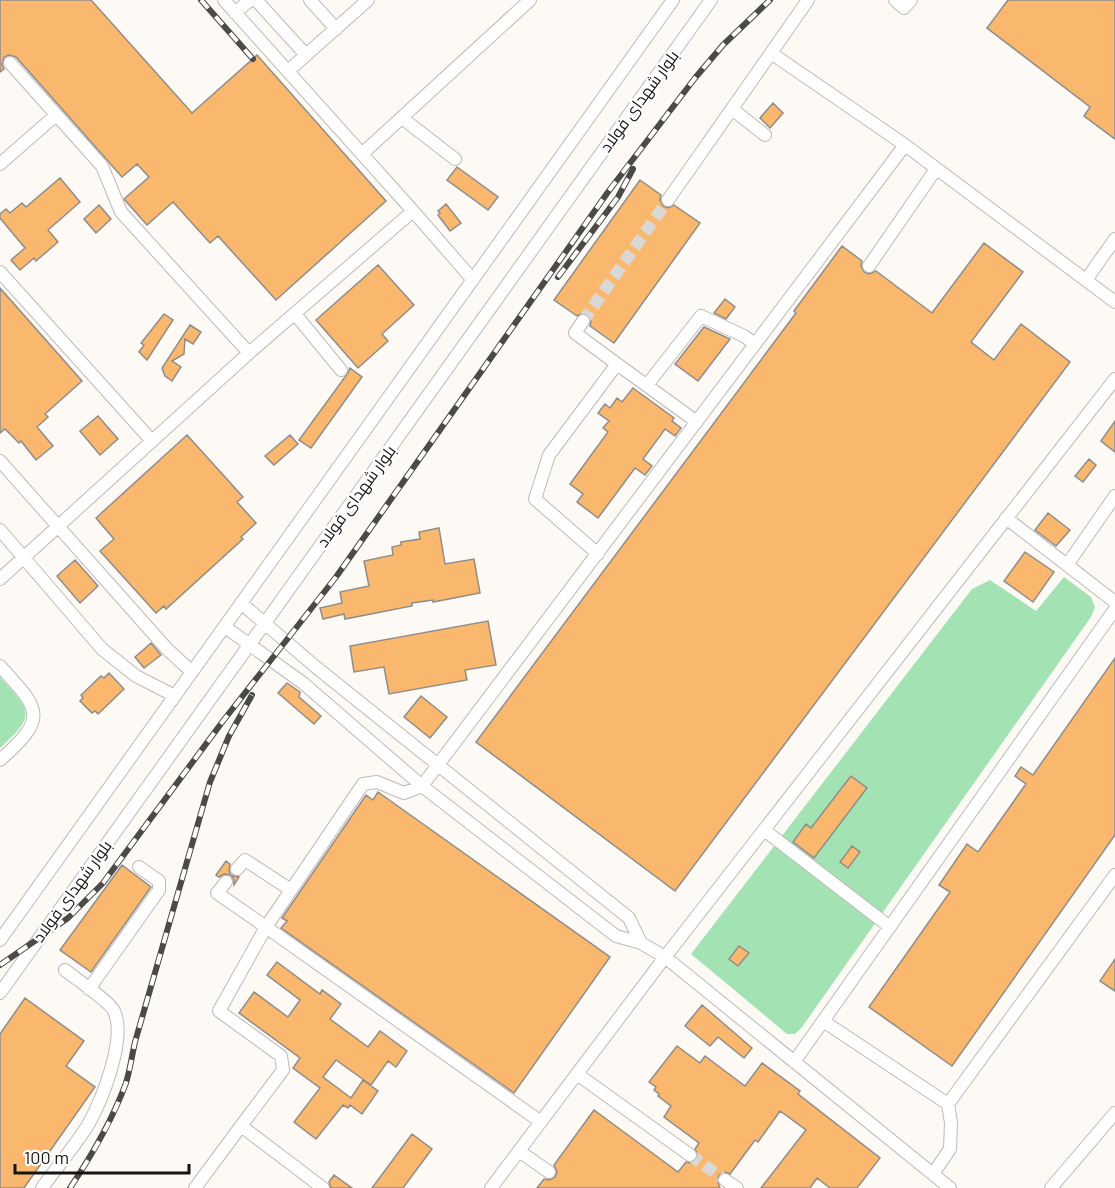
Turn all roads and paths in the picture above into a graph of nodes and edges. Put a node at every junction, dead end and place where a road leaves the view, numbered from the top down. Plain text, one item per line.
1 (224, 0) edge
2 (249, 0) edge
3 (256, 0) edge
4 (310, 0) edge
5 (368, 0) edge
6 (530, 0) edge
7 (674, 0) edge
8 (711, 0) edge
9 (808, 0) edge
10 (895, 0) edge
11 (911, 0) edge
12 (235, 13) junction
13 (336, 29) junction
14 (771, 53) junction
15 (306, 55) junction
16 (10, 63) dead end
17 (288, 71) junction
18 (732, 109) junction
19 (56, 115) junction
20 (402, 118) junction
21 (765, 135) dead end
22 (905, 145) junction
23 (362, 154) junction
24 (455, 159) dead end
25 (0, 164) edge
26 (936, 169) junction
27 (668, 201) tunnel mouth
28 (413, 211) junction
29 (1115, 239) edge
30 (869, 266) dead end
31 (0, 272) edge
32 (472, 280) junction
33 (1086, 280) junction
34 (1115, 302) edge
35 (295, 314) junction
36 (583, 321) dead end
37 (755, 344) junction
38 (249, 353) junction
39 (617, 364) junction
40 (341, 370) dead end
41 (1115, 379) edge
42 (647, 385) junction
43 (697, 422) junction
44 (152, 441) junction
45 (0, 461) edge
46 (1115, 496) edge
47 (1006, 518) junction
48 (58, 526) junction
49 (0, 530) edge
50 (598, 554) junction
51 (24, 557) junction
52 (1067, 565) junction
53 (0, 579) edge
54 (1115, 602) edge
55 (241, 603) junction
56 (1115, 609) edge
57 (265, 622) junction
58 (225, 627) junction
59 (249, 644) junction
60 (0, 666) edge
61 (192, 672) junction
62 (175, 696) junction
63 (0, 760) edge
64 (438, 765) junction
65 (422, 786) junction
66 (764, 830) junction
67 (139, 867) dead end
68 (237, 869) dead end
69 (1115, 875) edge
70 (226, 882) dead end
71 (291, 890) junction
72 (266, 927) junction
73 (890, 927) junction
74 (0, 940) edge
75 (641, 943) junction
76 (665, 957) junction
77 (65, 970) dead end
78 (89, 989) junction
79 (0, 993) edge
80 (823, 1021) junction
81 (794, 1062) junction
82 (577, 1074) junction
83 (948, 1104) junction
84 (1115, 1113) edge
85 (541, 1122) junction
86 (241, 1126) junction
87 (519, 1151) junction
88 (690, 1155) tunnel mouth
89 (549, 1172) dead end
90 (933, 1174) junction
91 (726, 1180) tunnel mouth
92 (42, 1188) edge
93 (195, 1188) edge
94 (323, 1188) edge
95 (491, 1188) edge
96 (737, 1188) edge
97 (950, 1188) edge
98 (1051, 1188) edge

1 - 12 street
2 - 12 street
3 - 15 street
4 - 13 street
5 - 13 street
6 - 20 street
7 - 32 street, بلوار شهدای فولاد
8 - 57 street, بلوار شهدای فولاد
9 - 14 street
10 - 11 street
12 - 17 street
13 - 15 street
14 - 18 street
14 - 22 street
15 - 17 street
16 - 19 street
17 - 23 street
18 - 21 street
18 - 27 street
19 - 25 street
19 - 38 street
20 - 23 street
20 - 24 street
22 - 26 street
22 - 37 street
23 - 28 street
26 - 30 street
26 - 33 street
28 - 32 street
28 - 35 street
29 - 33 street
31 - 44 street
32 - 55 street, بلوار شهدای فولاد
33 - 34 street
35 - 38 street
35 - 40 street
36 - 39 street
37 - 42 street
37 - 43 street
38 - 44 street
39 - 42 street
39 - 50 street
41 - 47 street
42 - 43 street
43 - 50 street
44 - 48 street
45 - 48 street
46 - 52 street
47 - 52 street
47 - 66 street
48 - 51 street
48 - 61 street
49 - 51 street
50 - 64 street
51 - 53 street
51 - 62 street
52 - 54 street
55 - 57 street
55 - 58 street, بلوار شهدای فولاد
56 - 73 street
57 - 59 street, بلوار شهدای فولاد
57 - 64 street
58 - 59 street
58 - 61 street, بلوار شهدای فولاد
59 - 65 street
59 - 79 street, بلوار شهدای فولاد
60 - 63 street
61 - 62 street, بلوار شهدای فولاد
62 - 74 street, بلوار شهدای فولاد
64 - 65 street
64 - 75 street
65 - 71 street
65 - 75 street
66 - 73 street
66 - 76 street
67 - 78 street
68 - 71 street
69 - 83 street
70 - 72 street
71 - 72 street
72 - 85 street
72 - 86 street
73 - 80 street
75 - 76 street
76 - 81 street
76 - 82 street
77 - 78 street
78 - 92 street
80 - 81 street
80 - 83 street
81 - 90 street
82 - 85 street
82 - 88 street
83 - 90 street
84 - 98 street
85 - 87 street
86 - 93 street
86 - 94 street
87 - 89 street
87 - 95 street
90 - 97 street
91 - 96 street

